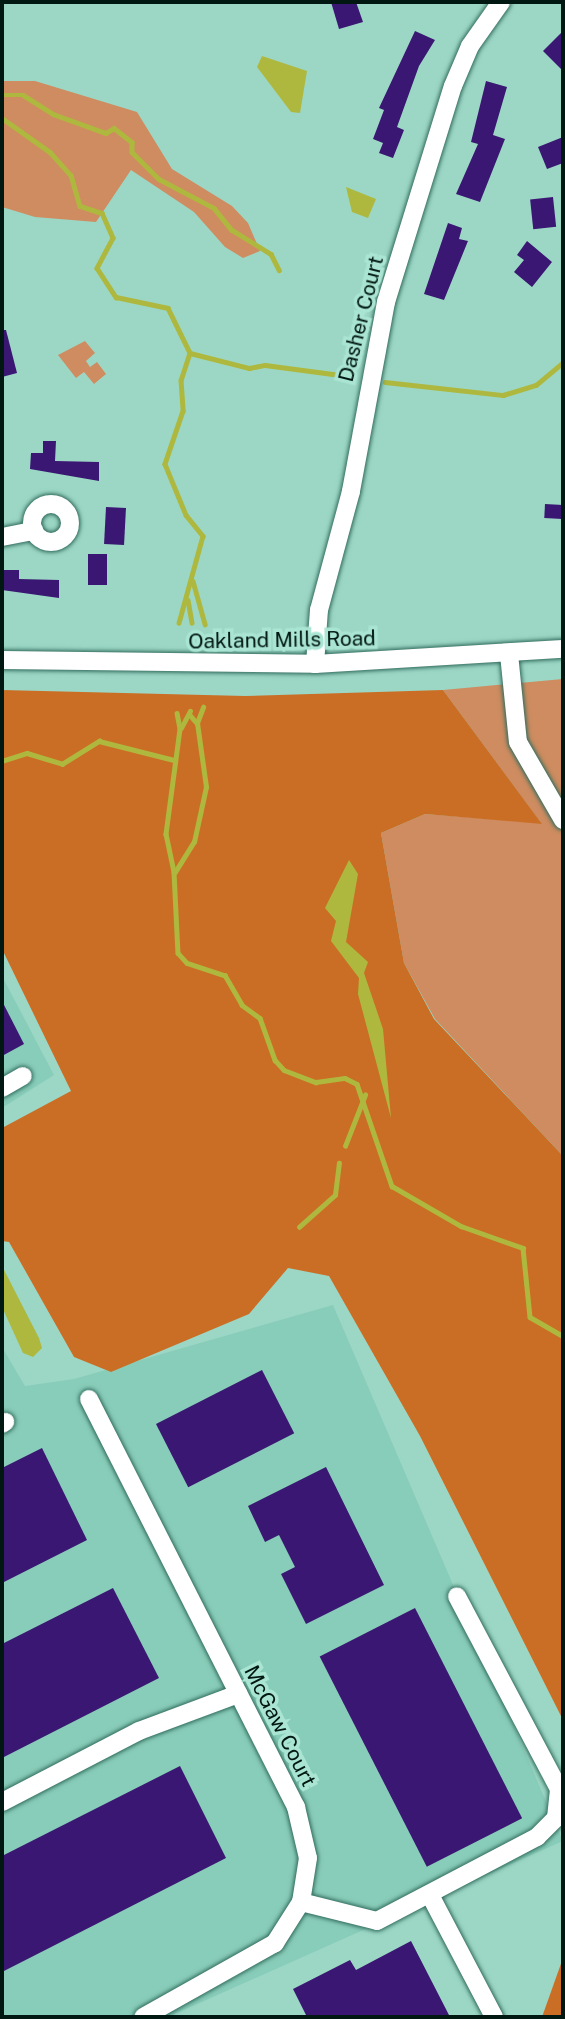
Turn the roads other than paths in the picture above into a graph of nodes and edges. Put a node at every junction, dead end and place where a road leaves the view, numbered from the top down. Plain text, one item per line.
1 (501, 2) edge
2 (34, 531) dead end
3 (2, 537) edge
4 (563, 649) edge
5 (509, 654) junction
6 (2, 660) edge
7 (315, 664) junction
8 (563, 820) edge
9 (23, 1076) dead end
10 (2, 1088) edge
11 (89, 1399) dead end
12 (457, 1595) dead end
13 (238, 1694) junction
14 (2, 1802) edge
15 (430, 1895) junction
16 (301, 1902) junction
17 (143, 2017) edge
18 (494, 2017) edge

1 - 7 street, Dasher Court
2 - 3 street
4 - 5 street, Oakland Mills Road
5 - 7 street, Oakland Mills Road
5 - 8 street
6 - 7 street, Oakland Mills Road
9 - 10 street
11 - 13 street, McGaw Court
12 - 15 street
13 - 14 street
13 - 16 street, McGaw Court
15 - 16 street
15 - 18 street
16 - 17 street, McGaw Court

